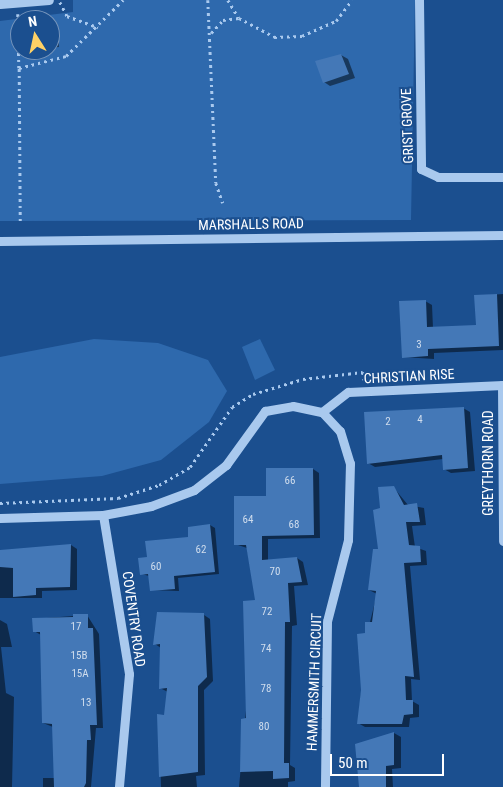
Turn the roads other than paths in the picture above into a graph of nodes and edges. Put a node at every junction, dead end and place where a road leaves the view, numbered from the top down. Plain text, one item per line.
1 (50, 0) edge
2 (419, 0) edge
3 (0, 4) edge
4 (503, 177) edge
5 (503, 235) edge
6 (0, 241) edge
7 (502, 385) edge
8 (322, 412) junction
9 (104, 515) junction
10 (0, 518) edge
11 (503, 541) edge
12 (119, 787) edge
13 (325, 787) edge

1 - 3 street
2 - 4 street, GRIST GROVE
5 - 6 street, MARSHALLS ROAD
7 - 8 street, CHRISTIAN RISE
7 - 11 street, GREYTHORN ROAD
8 - 9 street
8 - 13 street, HAMMERSMITH CIRCUIT
9 - 10 street
9 - 12 street, COVENTRY ROAD

